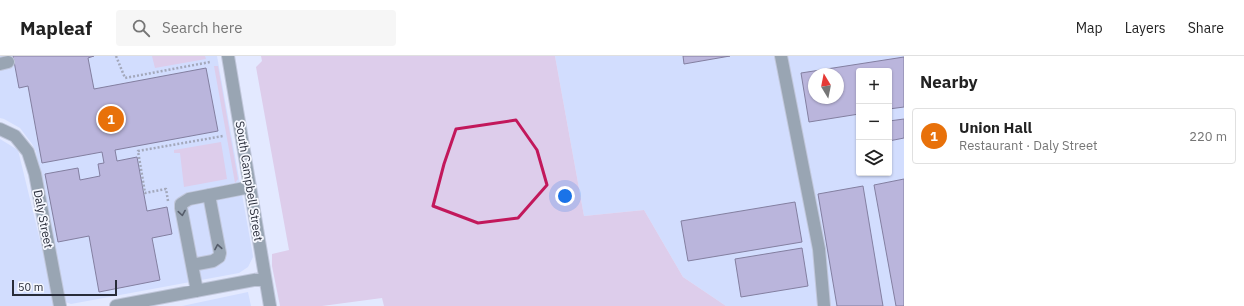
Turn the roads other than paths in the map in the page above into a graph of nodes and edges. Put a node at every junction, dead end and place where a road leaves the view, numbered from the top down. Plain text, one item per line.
1 (228, 56) edge
2 (782, 56) edge
3 (0, 129) edge
4 (250, 188) junction
5 (209, 195) junction
6 (192, 265) junction
7 (265, 278) junction
8 (197, 291) junction
9 (178, 300) edge
10 (60, 306) edge
11 (116, 306) edge
12 (270, 306) edge
13 (824, 306) edge

1 - 4 street, South Campbell Street
2 - 13 street
3 - 10 street, Daly Street
4 - 5 street
4 - 7 street, South Campbell Street
5 -> 6 street
6 -> 5 street
6 - 8 street
7 - 8 street
7 - 12 street, South Campbell Street
8 - 9 street
9 - 11 street

